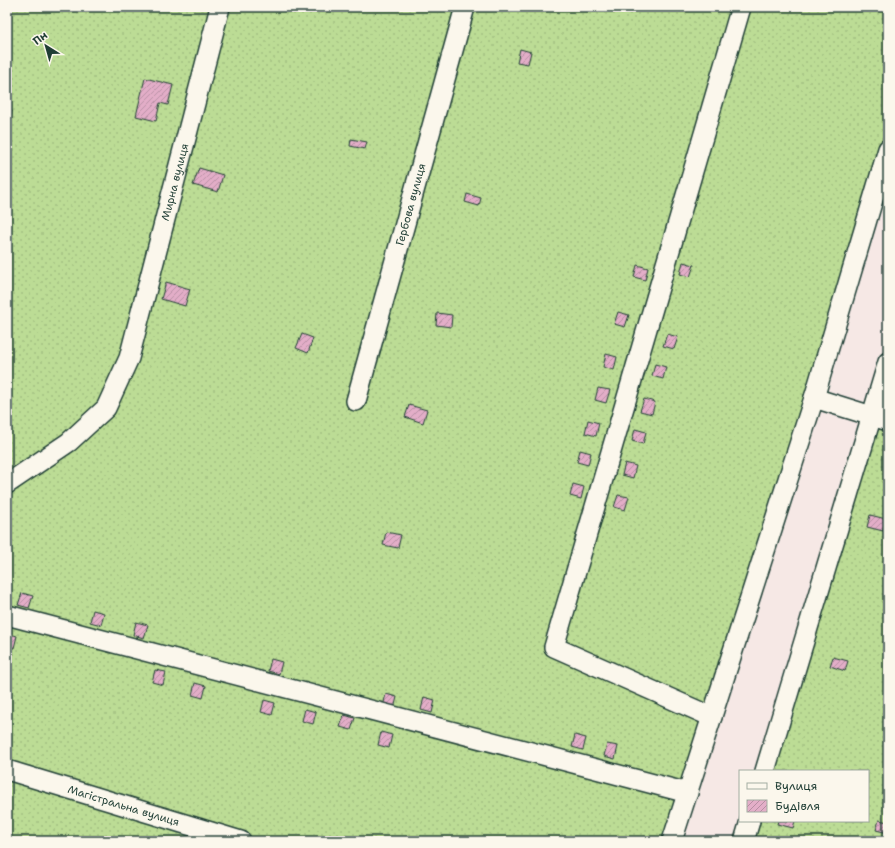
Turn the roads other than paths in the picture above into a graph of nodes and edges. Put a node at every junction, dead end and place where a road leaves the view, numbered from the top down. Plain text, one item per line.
1 (220, 7) edge
2 (464, 7) edge
3 (741, 7) edge
4 (888, 149) edge
5 (888, 362) edge
6 (814, 398) junction
7 (356, 401) dead end
8 (880, 418) edge
9 (7, 484) edge
10 (7, 615) edge
11 (712, 717) junction
12 (7, 770) edge
13 (765, 770) edge
14 (688, 793) junction
15 (750, 822) edge
16 (241, 841) edge
17 (672, 841) edge
18 (744, 841) edge

1 - 9 street, Мирна вулиця
2 - 7 street, Гербова вулиця
3 - 11 street
4 - 6 street
5 - 8 street
6 - 8 street
6 - 11 street
8 - 13 street
10 - 14 street
11 - 14 street
12 - 16 street, Магістральна вулиця
14 - 17 street
15 - 18 street

